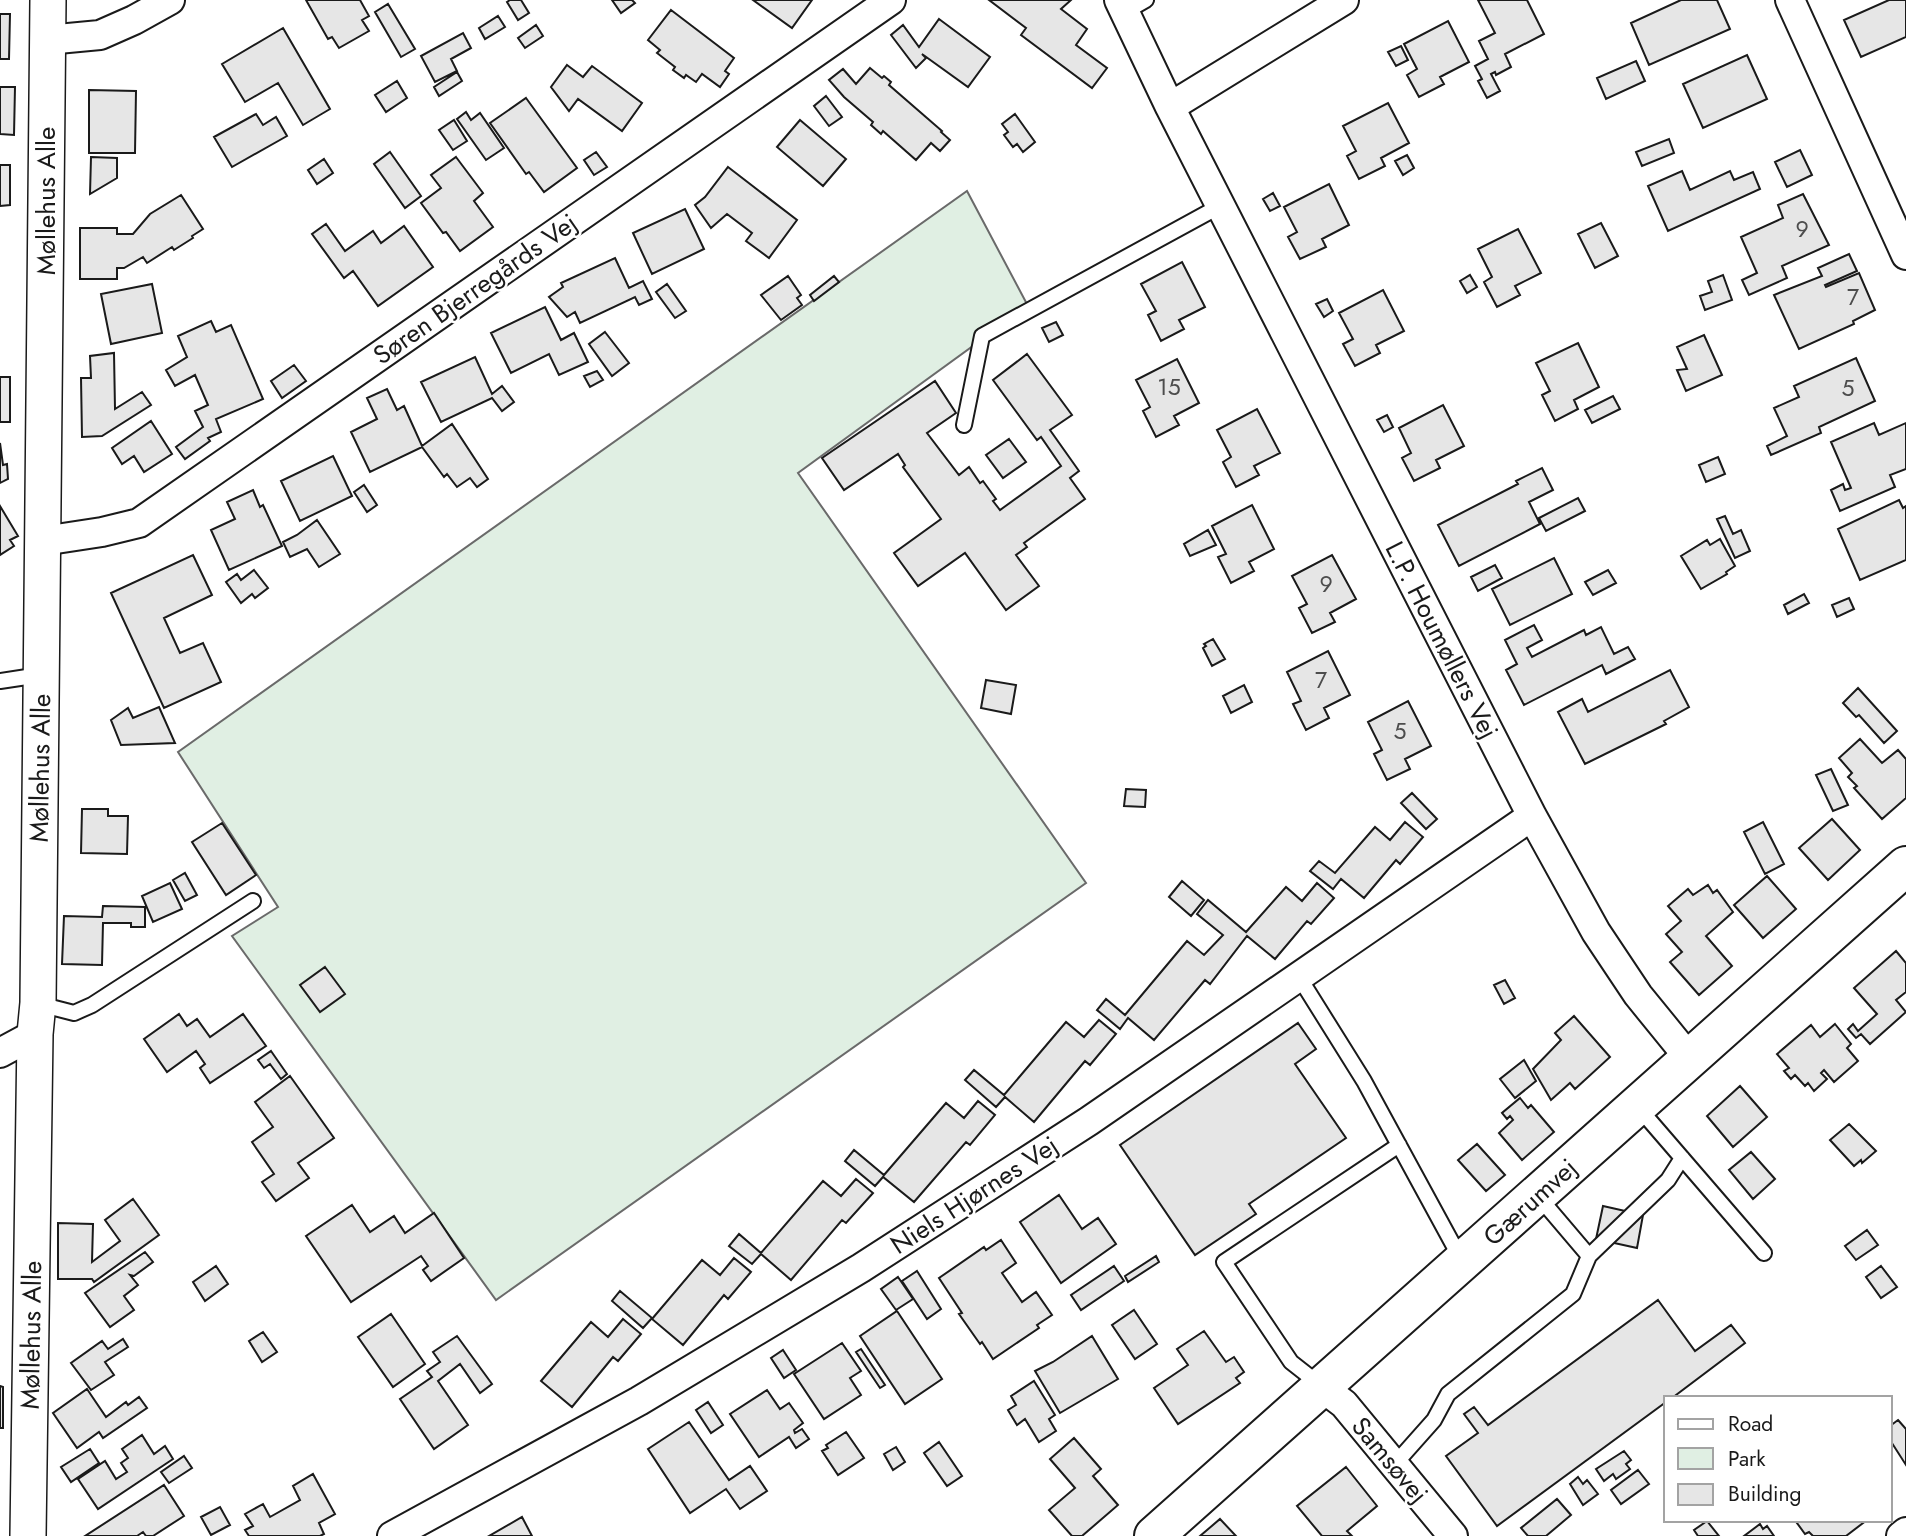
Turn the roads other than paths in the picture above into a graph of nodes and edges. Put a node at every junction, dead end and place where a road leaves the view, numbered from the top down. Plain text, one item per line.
1 (48, 0) edge
2 (170, 0) edge
3 (891, 0) edge
4 (1344, 0) edge
5 (1790, 0) edge
6 (1130, 4) edge
7 (47, 40) junction
8 (1170, 107) junction
9 (1220, 206) junction
10 (1906, 255) edge
11 (964, 425) dead end
12 (43, 541) junction
13 (41, 675) junction
14 (0, 681) edge
15 (1532, 816) junction
16 (1906, 866) edge
17 (253, 901) dead end
18 (1299, 977) junction
19 (36, 1019) junction
20 (0, 1053) edge
21 (1690, 1059) junction
22 (1637, 1106) junction
23 (1399, 1145) junction
24 (1682, 1158) junction
25 (1537, 1195) junction
26 (1764, 1253) dead end
27 (1589, 1256) junction
28 (1463, 1262) junction
29 (1323, 1388) junction
30 (1394, 1465) junction
31 (1906, 1532) edge
32 (28, 1536) edge
33 (392, 1536) edge
34 (1154, 1536) edge
35 (1453, 1536) edge
36 (1901, 1536) edge

1 - 7 street, Møllehus Alle
2 - 7 street
3 - 12 street, Søren Bjerregårds Vej
4 - 8 street
5 - 10 street
6 - 8 street, L.P. Houmøllers Vej
7 - 12 street, Møllehus Alle
8 - 9 street, L.P. Houmøllers Vej
9 - 11 lane
9 - 15 street, L.P. Houmøllers Vej
12 - 13 street, Møllehus Alle
13 - 14 lane
13 - 19 street, Møllehus Alle
15 - 18 street, Niels Hjørnes Vej
15 - 21 street, L.P. Houmøllers Vej
16 - 21 main road, Gærumvej
17 - 19 lane
18 - 23 lane
18 - 33 street, Niels Hjørnes Vej
19 - 20 street
19 - 32 street, Møllehus Alle
21 - 22 main road, Gærumvej
22 - 24 lane
22 - 25 main road, Gærumvej
23 - 28 lane
23 - 29 lane
24 - 26 lane
24 - 27 lane
25 - 27 lane
25 - 28 main road, Gærumvej
27 - 30 lane
28 - 29 main road, Gærumvej
29 - 30 street, Samsøvej
29 - 34 main road, Gærumvej
30 - 35 street, Samsøvej
31 - 36 street

